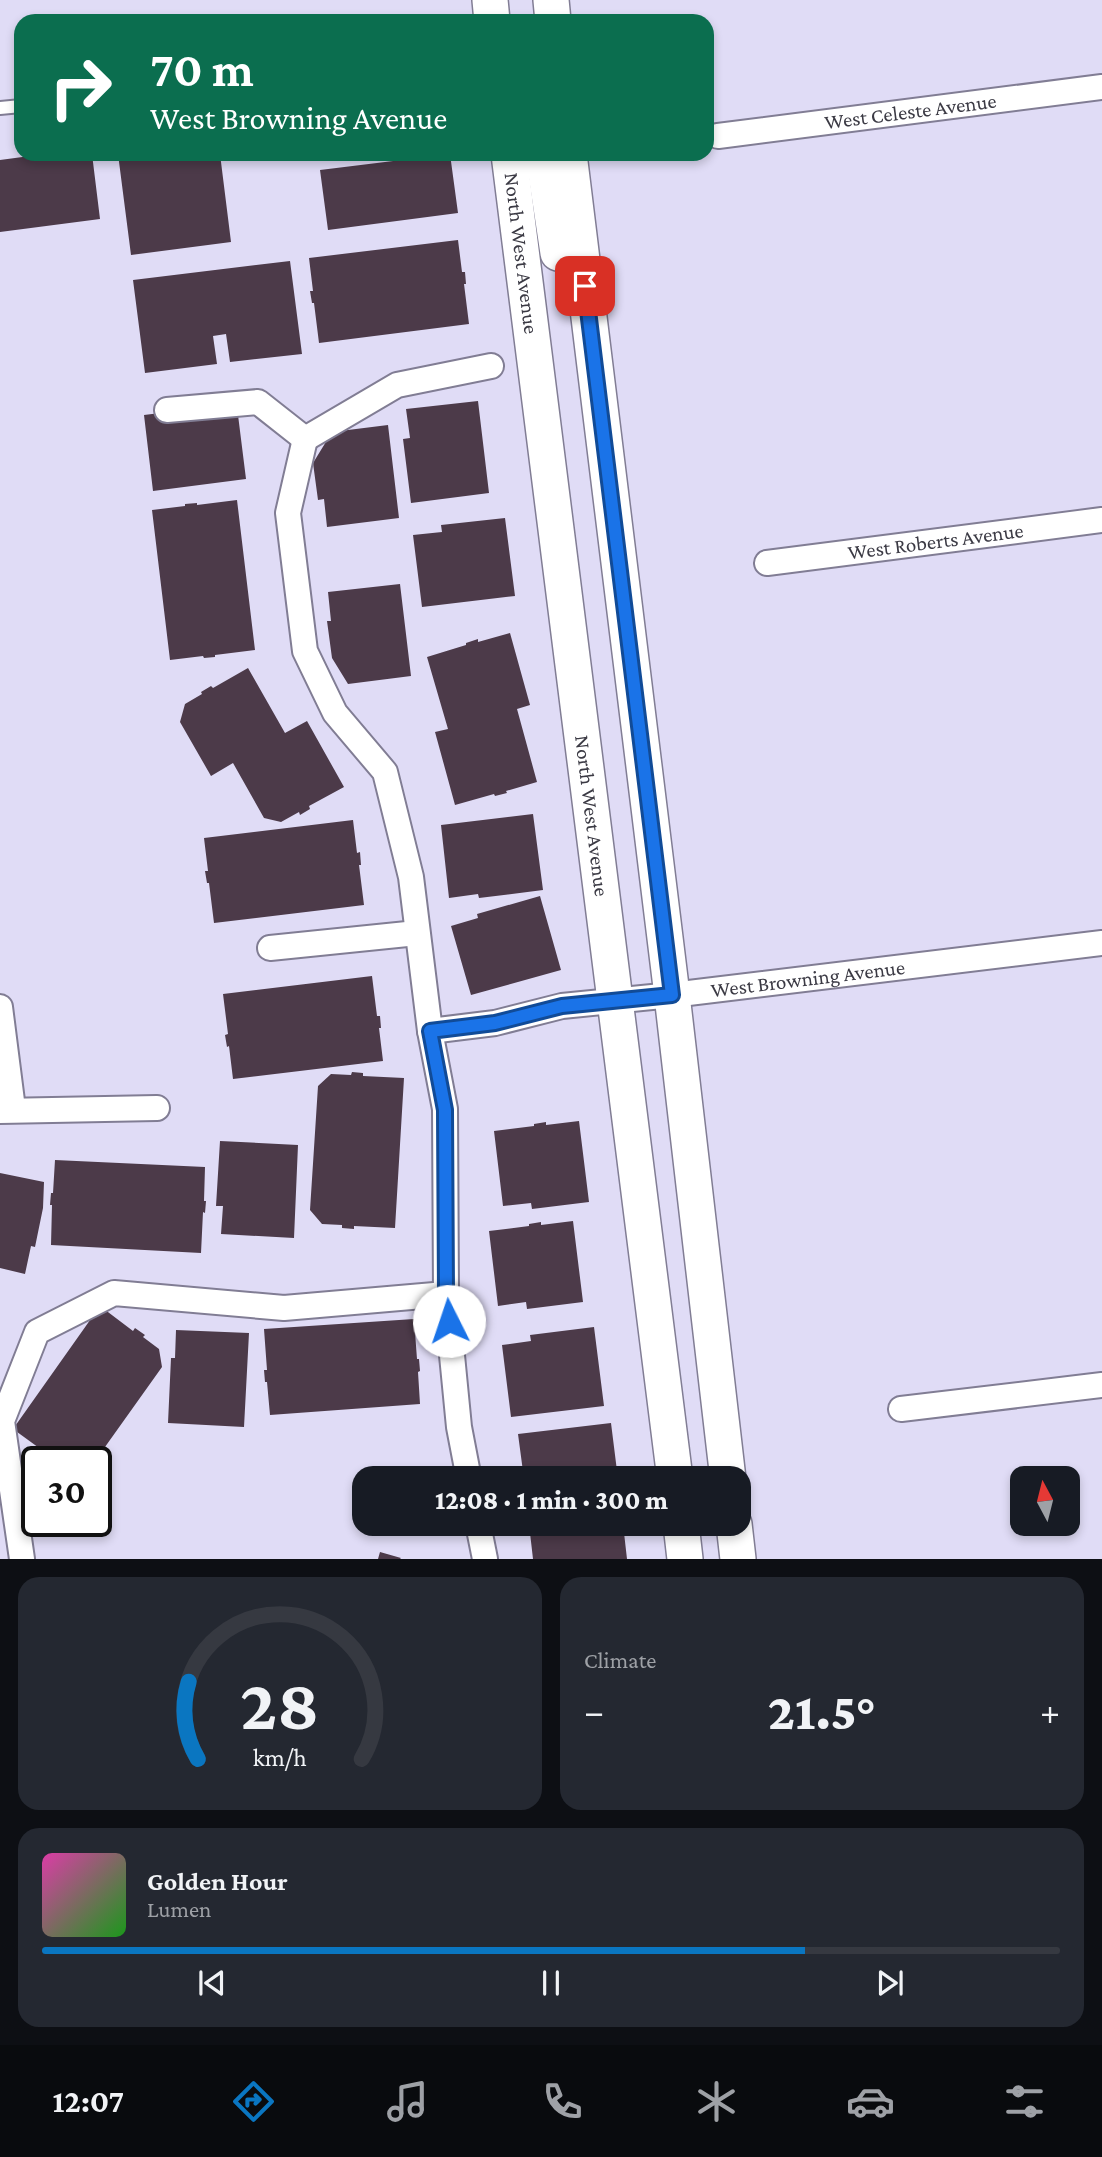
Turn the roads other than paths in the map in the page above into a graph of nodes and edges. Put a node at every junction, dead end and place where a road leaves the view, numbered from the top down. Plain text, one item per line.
1 (1102, 87) edge
2 (718, 136) dead end
3 (510, 161) edge
4 (544, 161) edge
5 (570, 161) edge
6 (491, 366) dead end
7 (167, 410) dead end
8 (305, 439) junction
9 (1102, 520) edge
10 (617, 550) junction
11 (767, 564) dead end
12 (417, 933) junction
13 (1102, 943) edge
14 (270, 948) dead end
15 (672, 995) junction
16 (616, 1001) junction
17 (0, 1007) edge
18 (430, 1031) junction
19 (157, 1108) dead end
20 (6, 1110) edge
21 (446, 1294) junction
22 (1102, 1385) edge
23 (901, 1409) dead end
24 (466, 1466) edge
25 (673, 1466) edge
26 (726, 1466) edge
27 (480, 1536) edge
28 (682, 1536) edge
29 (735, 1536) edge
30 (22, 1559) edge
31 (485, 1559) edge
32 (685, 1559) edge
33 (738, 1559) edge

1 - 2 street, West Celeste Avenue
3 - 16 main road, North West Avenue
4 - 10 main road
5 - 10 main road
6 - 8 street
7 - 8 street
8 - 12 street
9 - 11 street, West Roberts Avenue
10 - 15 main road
12 - 14 street
12 - 18 street
13 - 15 street, West Browning Avenue
15 - 16 street, West Browning Avenue
15 - 26 main road
16 - 18 street, West Browning Avenue
16 - 25 main road, North West Avenue
17 - 20 street
18 - 21 street
19 - 20 street
21 - 24 street
21 - 30 street
22 - 23 street
27 - 31 street
28 - 32 main road
29 - 33 main road

